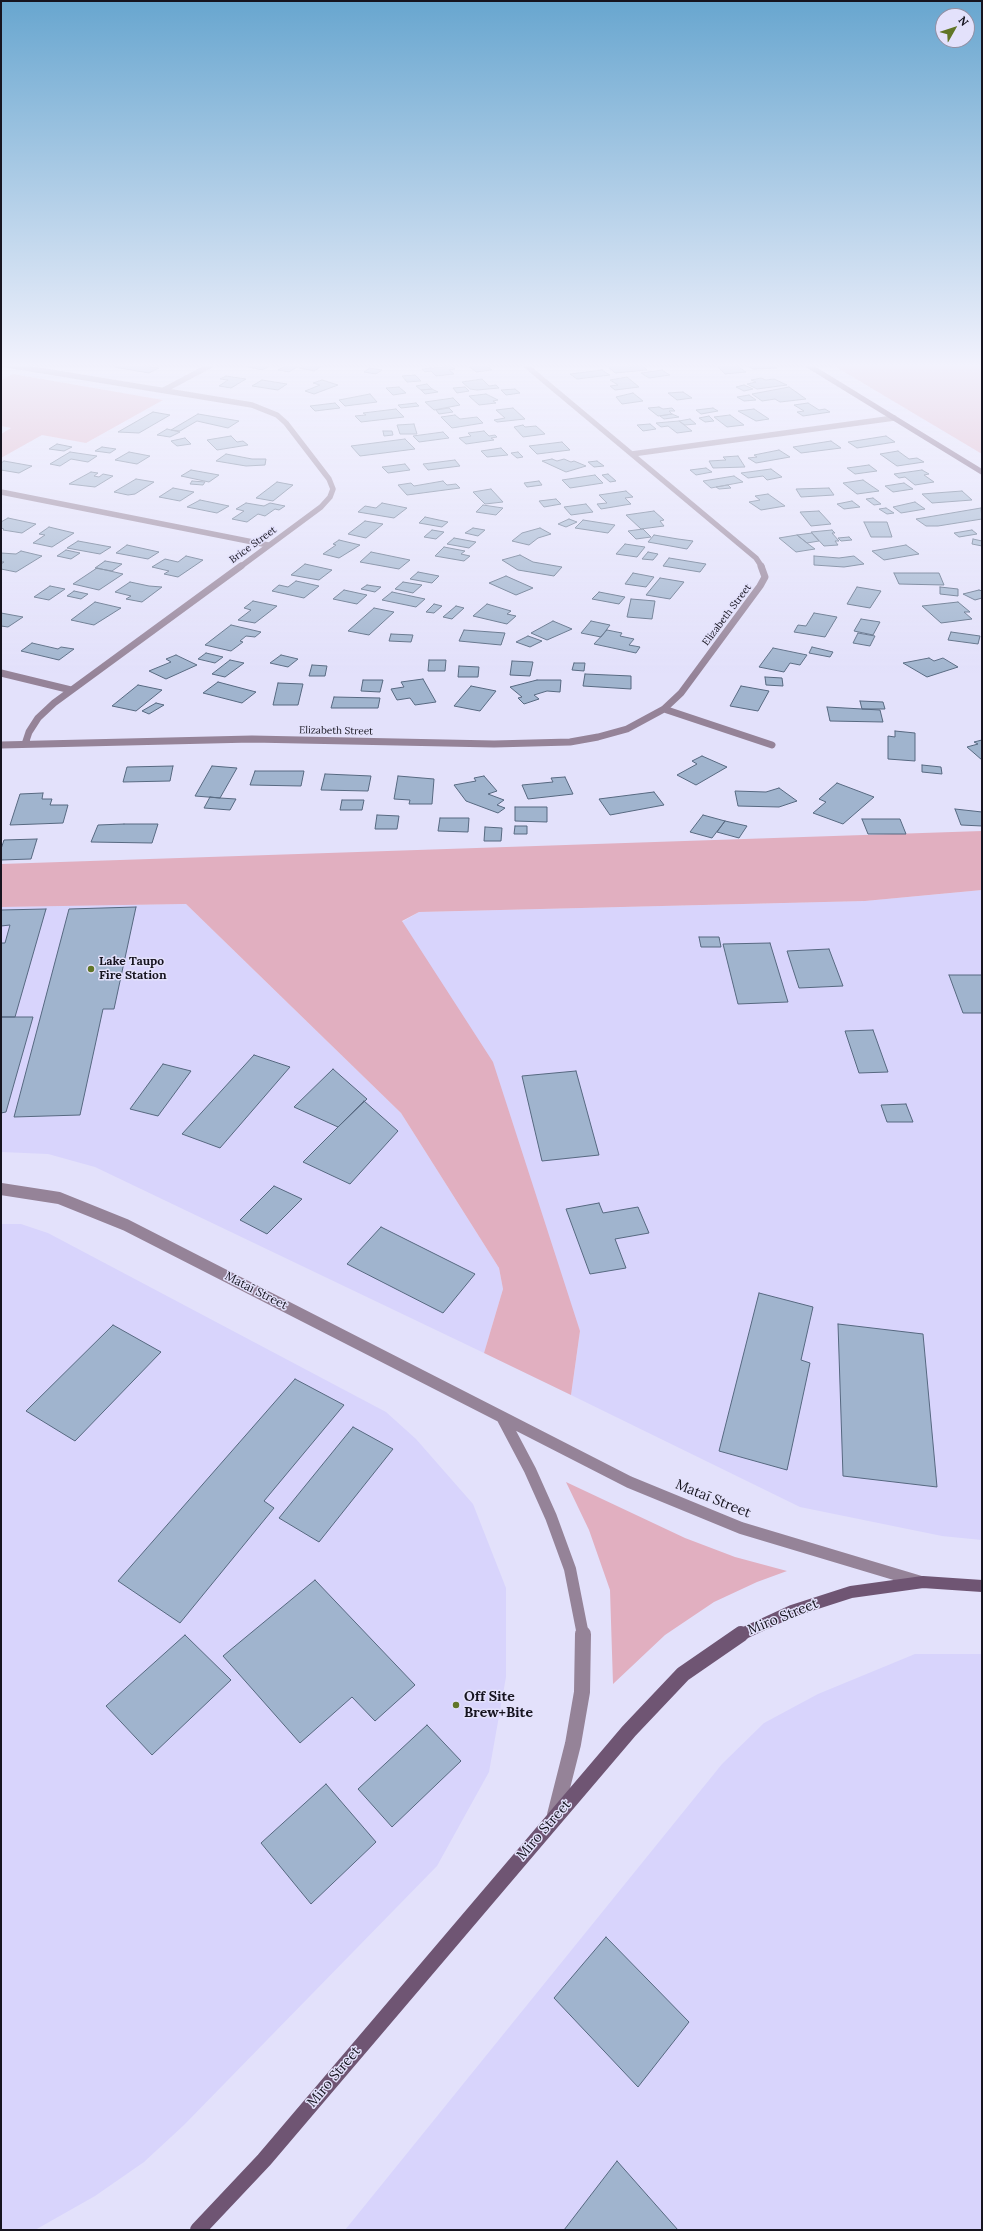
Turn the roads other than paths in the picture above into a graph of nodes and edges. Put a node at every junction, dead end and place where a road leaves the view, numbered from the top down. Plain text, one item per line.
1 (321, 468) edge
2 (649, 468) edge
3 (1, 492) edge
4 (268, 545) junction
5 (1, 673) edge
6 (71, 690) junction
7 (664, 709) junction
8 (25, 744) junction
9 (1, 745) edge
10 (772, 745) dead end
11 (1, 1189) edge
12 (502, 1417) junction
13 (923, 1582) junction
14 (982, 1586) edge
15 (555, 1816) junction
16 (198, 2230) edge

1 - 4 street, Brice Street
2 - 7 street, Elizabeth Street
3 - 4 street
4 - 6 street, Brice Street
5 - 6 street
6 - 8 street, Brice Street
7 - 8 street, Elizabeth Street
7 - 10 street
8 - 9 street, Elizabeth Street
11 - 12 street, Mataī Street
12 - 13 street, Mataī Street
12 - 15 street
13 - 14 street, Miro Street
13 - 15 street, Miro Street
15 - 16 street, Miro Street

